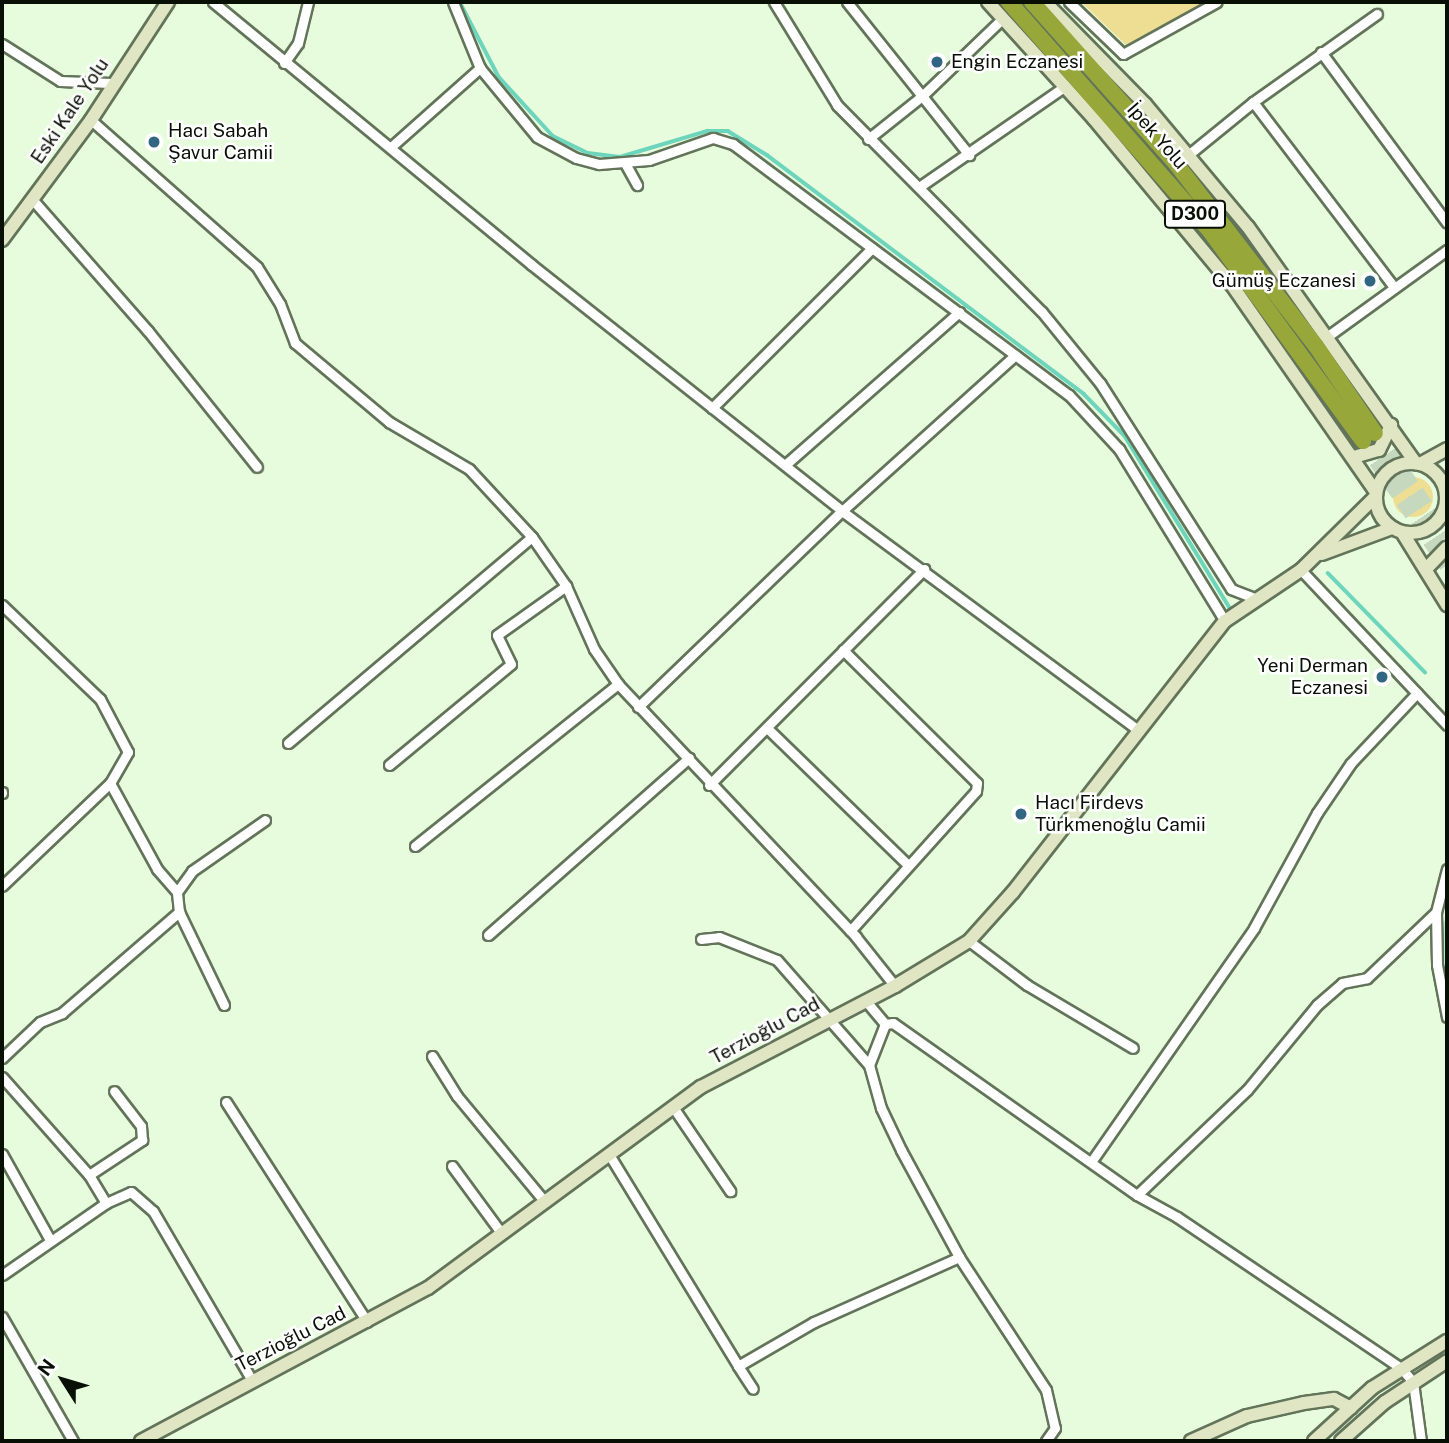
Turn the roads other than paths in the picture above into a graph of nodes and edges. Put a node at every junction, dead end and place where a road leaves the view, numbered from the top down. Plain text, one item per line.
1 (168, 2) edge
2 (213, 2) edge
3 (308, 2) edge
4 (453, 2) edge
5 (774, 2) edge
6 (847, 2) edge
7 (988, 2) edge
8 (1009, 2) edge
9 (1032, 2) edge
10 (1045, 2) edge
11 (1069, 2) edge
12 (1217, 2) edge
13 (1377, 14) dead end
14 (1003, 18) junction
15 (2, 44) edge
16 (1321, 52) junction
17 (284, 63) junction
18 (480, 68) junction
19 (111, 83) junction
20 (1064, 87) junction
21 (922, 96) junction
22 (1253, 102) junction
23 (91, 120) junction
24 (867, 139) junction
25 (392, 146) junction
26 (970, 155) junction
27 (1188, 155) junction
28 (626, 165) junction
29 (637, 186) dead end
30 (919, 187) junction
31 (32, 199) junction
32 (1447, 223) edge
33 (2, 240) edge
34 (872, 248) junction
35 (1447, 250) edge
36 (1393, 286) junction
37 (959, 312) junction
38 (1328, 336) junction
39 (1014, 355) junction
40 (712, 408) junction
41 (1391, 425) junction
42 (1447, 449) edge
43 (1354, 457) junction
44 (1418, 464) junction
45 (785, 465) junction
46 (257, 467) dead end
47 (1376, 494) junction
48 (1446, 498) edge
49 (842, 511) junction
50 (1397, 530) junction
51 (532, 537) junction
52 (1447, 548) edge
53 (1318, 555) junction
54 (924, 569) junction
55 (1426, 569) junction
56 (1301, 570) junction
57 (566, 586) junction
58 (1254, 598) junction
59 (2, 605) edge
60 (1447, 605) edge
61 (1225, 621) junction
62 (844, 650) junction
63 (618, 684) junction
64 (1418, 693) junction
65 (638, 707) junction
66 (1447, 725) edge
67 (767, 728) junction
68 (1137, 729) junction
69 (288, 743) dead end
70 (689, 758) junction
71 (389, 765) dead end
72 (110, 783) junction
73 (709, 785) junction
74 (265, 820) dead end
75 (415, 846) dead end
76 (908, 864) junction
77 (1447, 869) edge
78 (2, 886) edge
79 (177, 892) junction
80 (179, 912) junction
81 (1436, 912) junction
82 (850, 931) junction
83 (488, 935) dead end
84 (701, 939) dead end
85 (969, 941) junction
86 (895, 986) junction
87 (864, 1000) junction
88 (224, 1005) dead end
89 (1447, 1017) edge
90 (831, 1018) junction
91 (886, 1024) junction
92 (1133, 1048) dead end
93 (432, 1056) dead end
94 (2, 1058) edge
95 (869, 1065) junction
96 (2, 1077) edge
97 (114, 1091) dead end
98 (226, 1102) dead end
99 (673, 1107) junction
100 (2, 1154) edge
101 (610, 1156) junction
102 (1091, 1162) junction
103 (452, 1166) dead end
104 (89, 1175) junction
105 (730, 1191) dead end
106 (1137, 1195) junction
107 (545, 1202) junction
108 (106, 1203) junction
109 (502, 1234) junction
110 (50, 1240) junction
111 (959, 1257) junction
112 (2, 1275) edge
113 (2, 1317) edge
114 (368, 1322) junction
115 (1447, 1341) edge
116 (1447, 1361) edge
117 (738, 1366) junction
118 (1401, 1368) junction
119 (251, 1379) junction
120 (1413, 1382) junction
121 (753, 1389) dead end
122 (1351, 1408) junction
123 (73, 1441) edge
124 (141, 1441) edge
125 (1046, 1441) edge
126 (1191, 1441) edge
127 (1314, 1441) edge
128 (1341, 1441) edge
129 (1421, 1441) edge

1 - 19 street, Eski Kale Yolu
2 - 17 street
3 - 17 street
4 - 18 street
5 - 24 street
6 - 21 street
7 - 14 street
8 - 9 highway, İpek Yolu / D300
10 - 27 street
11 - 12 street
13 - 16 street
14 - 20 street
14 - 21 street
15 - 19 street
16 - 22 street
16 - 32 street
17 - 25 street
18 - 25 street
18 - 28 street
19 - 23 street, Eski Kale Yolu
20 - 26 street
20 - 43 street
21 - 24 street
21 - 26 street
22 - 27 street
22 - 36 street
23 - 31 street, Eski Kale Yolu
23 - 51 street
24 - 30 street
25 - 40 street
26 - 30 street
27 - 38 street
28 - 29 street
28 - 34 street
30 - 58 street
31 - 33 street, Eski Kale Yolu
31 - 46 street
34 - 37 street
34 - 40 street
35 - 36 street
36 - 38 street
37 - 39 street
37 - 45 street
38 - 41 street
39 - 49 street
39 - 61 street
40 - 45 street
41 - 43 street
41 - 44 street
42 - 44 street
43 - 47 street
44 - 47 street
44 - 48 street
45 - 49 street
47 - 50 street
47 - 53 street, Terzioğlu Cad
48 - 50 street
49 - 54 street
49 - 65 street
50 - 53 street, Terzioğlu Cad
50 - 55 street
51 - 57 street
51 - 69 street
52 - 55 street
53 - 56 street, Terzioğlu Cad
54 - 62 street
54 - 68 street
55 - 60 street
56 - 58 street, Terzioğlu Cad
56 - 64 street
57 - 63 street
57 - 71 street
58 - 61 street, Terzioğlu Cad
59 - 72 street
61 - 68 street, Terzioğlu Cad
62 - 67 street
62 - 76 street
63 - 65 street
63 - 75 street
64 - 66 street
64 - 102 street
65 - 70 street
67 - 73 street
67 - 76 street
68 - 85 street, Terzioğlu Cad
70 - 73 street
70 - 83 street
72 - 78 street
72 - 79 street
73 - 82 street
74 - 79 street
76 - 82 street
77 - 81 street
79 - 80 street
80 - 88 street
80 - 94 street
81 - 89 street
81 - 106 street
82 - 86 street
84 - 90 street
85 - 86 street, Terzioğlu Cad
85 - 92 street
86 - 87 street, Terzioğlu Cad
87 - 90 street, Terzioğlu Cad
87 - 91 street
90 - 95 street
90 - 99 street, Terzioğlu Cad
91 - 95 street
91 - 102 street
93 - 107 street
95 - 111 street
96 - 104 street
97 - 104 street
98 - 114 street
99 - 101 street, Terzioğlu Cad
99 - 105 street
100 - 110 street
101 - 107 street, Terzioğlu Cad
101 - 117 street
102 - 106 street
103 - 109 street
104 - 108 street
106 - 118 street
107 - 109 street, Terzioğlu Cad
108 - 110 street
108 - 119 street
109 - 114 street, Terzioğlu Cad
110 - 112 street
111 - 117 street
111 - 125 street
113 - 123 street
114 - 119 street, Terzioğlu Cad
115 - 118 street
116 - 120 street
117 - 121 street
118 - 120 street
118 - 122 street
119 - 124 street, Terzioğlu Cad
120 - 128 street
120 - 129 street
122 - 126 street
122 - 127 street

